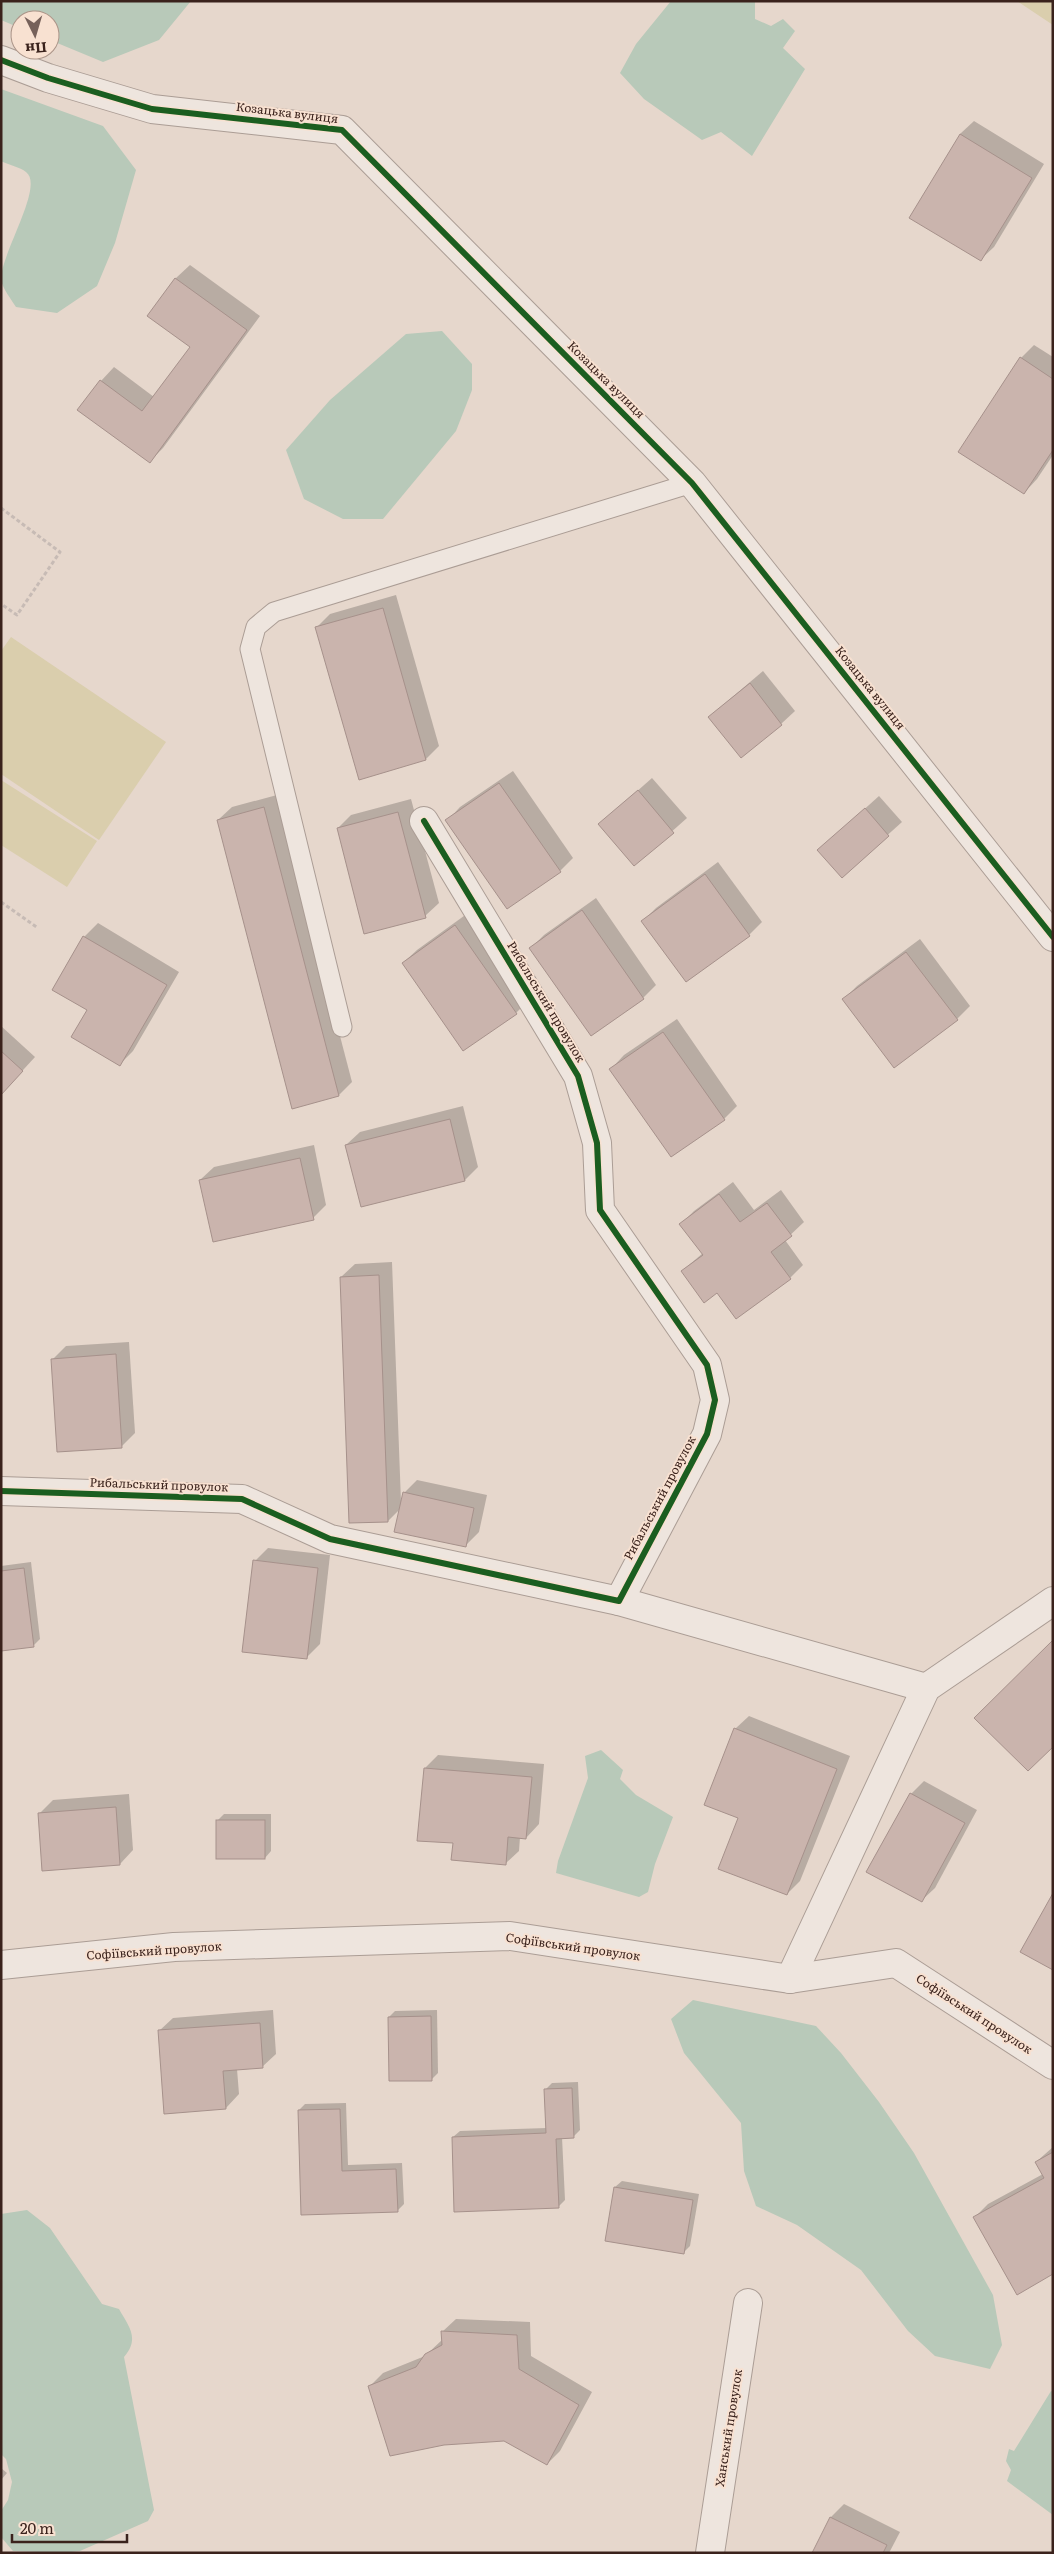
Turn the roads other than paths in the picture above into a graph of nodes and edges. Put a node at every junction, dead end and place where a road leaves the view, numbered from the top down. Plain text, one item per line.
1 (1, 60) edge
2 (692, 483) junction
3 (424, 821) dead end
4 (1053, 937) edge
5 (342, 1027) dead end
6 (1, 1492) edge
7 (619, 1600) junction
8 (1053, 1601) edge
9 (926, 1688) junction
10 (1, 1965) edge
11 (790, 1979) junction
12 (1053, 2066) edge
13 (748, 2303) dead end
14 (710, 2553) edge

1 - 2 street, Козацька вулиця
2 - 4 street, Козацька вулиця
2 - 5 lane
3 - 7 street, Рибальський провулок
6 - 7 street, Рибальський провулок
7 - 9 street
8 - 9 street
9 - 11 street
10 - 11 street, Софіївський провулок
11 - 12 street, Софіївський провулок
13 - 14 street, Ханський провулок

